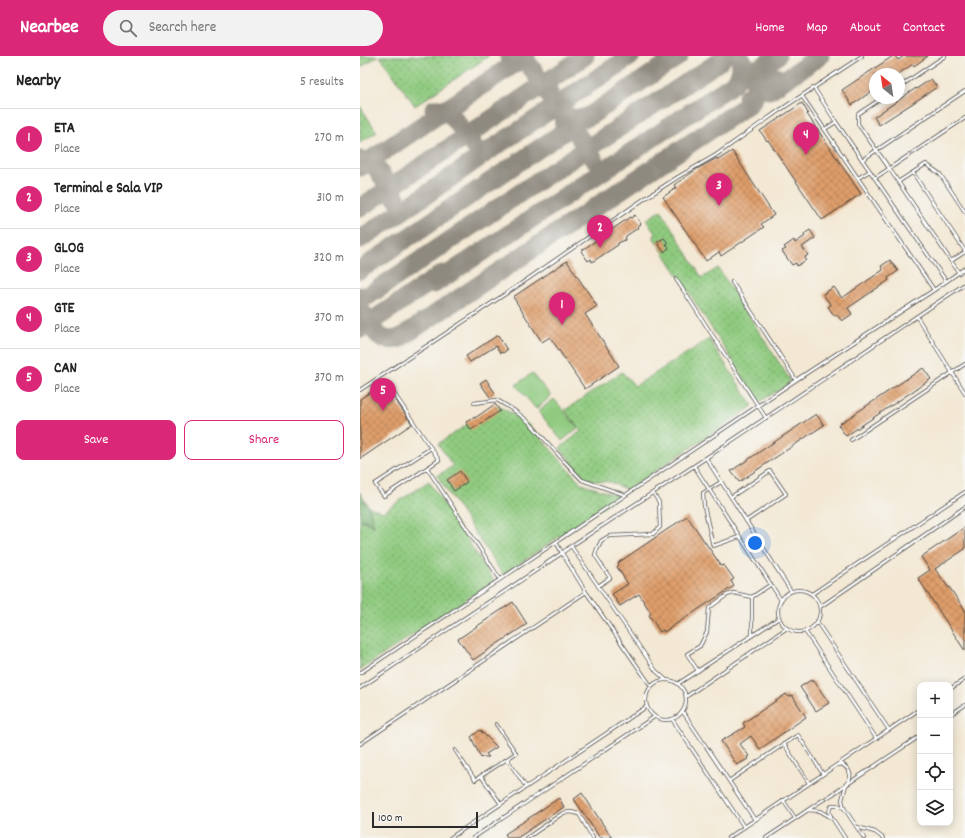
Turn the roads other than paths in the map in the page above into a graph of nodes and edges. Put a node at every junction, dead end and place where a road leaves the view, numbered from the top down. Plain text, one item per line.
1 (862, 56) edge
2 (945, 56) edge
3 (905, 83) edge
4 (814, 88) junction
5 (965, 93) edge
6 (802, 96) junction
7 (873, 104) edge
8 (965, 118) edge
9 (836, 122) junction
10 (825, 129) junction
11 (877, 150) junction
12 (862, 160) junction
13 (889, 168) junction
14 (870, 171) junction
15 (913, 173) junction
16 (858, 178) junction
17 (875, 178) junction
18 (898, 182) junction
19 (965, 212) edge
20 (965, 251) edge
21 (951, 261) junction
22 (965, 268) edge
23 (959, 273) junction
24 (676, 279) dead end
25 (732, 282) dead end
26 (946, 282) junction
27 (965, 284) edge
28 (934, 290) junction
29 (916, 317) junction
30 (965, 364) edge
31 (952, 373) junction
32 (796, 380) junction
33 (389, 386) dead end
34 (360, 390) edge
35 (965, 393) edge
36 (474, 403) dead end
37 (758, 406) junction
38 (766, 418) junction
39 (851, 440) dead end
40 (431, 448) junction
41 (706, 458) junction
42 (694, 466) junction
43 (427, 468) junction
44 (721, 482) junction
45 (709, 490) junction
46 (965, 492) edge
47 (653, 493) junction
48 (626, 495) junction
49 (731, 497) junction
50 (965, 508) edge
51 (746, 521) junction
52 (739, 537) junction
53 (556, 542) junction
54 (571, 546) junction
55 (562, 553) junction
56 (500, 580) junction
57 (770, 585) junction
58 (598, 586) junction
59 (791, 591) junction
60 (586, 592) junction
61 (812, 594) junction
62 (752, 597) junction
63 (781, 600) junction
64 (820, 607) junction
65 (779, 618) junction
66 (817, 622) junction
67 (787, 628) junction
68 (805, 631) junction
69 (752, 635) junction
70 (698, 671) junction
71 (360, 673) edge
72 (665, 679) junction
73 (965, 679) edge
74 (678, 683) junction
75 (651, 686) junction
76 (953, 687) edge
77 (360, 688) edge
78 (686, 696) junction
79 (965, 705) edge
80 (646, 706) junction
81 (917, 711) edge
82 (683, 712) junction
83 (953, 713) edge
84 (654, 717) junction
85 (672, 720) junction
86 (496, 724) dead end
87 (889, 730) junction
88 (876, 738) junction
89 (917, 738) edge
90 (360, 744) edge
91 (784, 744) junction
92 (455, 750) dead end
93 (507, 759) junction
94 (836, 765) junction
95 (823, 774) junction
96 (481, 776) junction
97 (729, 780) junction
98 (809, 783) junction
99 (846, 785) junction
100 (526, 787) junction
101 (783, 800) junction
102 (502, 804) junction
103 (844, 808) junction
104 (808, 810) junction
105 (795, 818) junction
106 (832, 818) junction
107 (755, 820) junction
108 (857, 827) junction
109 (744, 828) junction
110 (844, 837) edge
111 (450, 838) edge
112 (473, 838) edge
113 (527, 838) edge
114 (593, 838) edge
115 (728, 838) edge
116 (766, 838) edge
117 (864, 838) edge
118 (883, 838) edge

1 - 4 lane
2 - 3 lane
4 - 6 lane
4 - 9 lane
5 - 11 lane
6 - 10 lane
6 - 34 lane
7 - 11 lane
8 - 13 lane
9 - 10 lane
9 - 12 lane
10 - 16 lane
11 - 12 lane
11 - 13 lane
12 - 14 lane
13 - 17 lane
13 - 18 lane
14 - 16 lane
14 - 17 lane
15 - 18 lane
15 - 19 lane
15 - 20 lane
16 - 28 lane
17 - 26 lane
18 - 21 lane
20 - 21 lane
21 - 23 lane
22 - 23 lane
23 - 26 lane
24 - 37 lane
25 - 32 lane
26 - 28 lane
27 - 29 lane
28 - 32 lane
29 - 31 lane
29 - 38 lane
30 - 31 lane
31 - 35 lane
31 - 39 lane
32 - 37 lane
33 - 40 lane
36 - 48 lane
37 - 38 lane
37 - 48 lane
38 - 41 lane
40 - 43 lane
40 - 43 lane
41 - 42 lane
41 - 44 lane
42 - 45 lane
42 - 47 lane
43 - 56 lane
44 - 45 lane
44 - 49 lane
45 - 52 lane
45 - 52 lane
46 - 61 lane
47 - 54 lane
47 - 58 lane
48 - 53 lane
49 - 51 lane
49 - 51 lane
50 - 64 lane
51 - 59 lane
52 - 57 lane
53 - 55 lane
53 - 56 lane
54 - 55 lane
54 - 58 lane
55 - 60 lane
55 - 77 lane
56 - 71 lane
57 - 62 lane
57 - 63 lane
58 - 72 lane
59 - 61 lane
59 - 63 lane
60 - 75 lane
60 - 90 lane
61 - 64 lane
62 - 69 lane
62 - 70 lane
63 - 65 lane
64 - 66 lane
65 - 67 lane
65 - 69 lane
66 - 68 lane
66 - 87 lane
67 - 68 lane
67 - 78 lane
68 - 88 lane
69 - 70 lane
70 - 74 lane
72 - 74 lane
72 - 75 lane
73 - 76 lane
74 - 78 lane
75 - 80 lane
78 - 82 lane
79 - 83 lane
80 - 84 lane
80 - 100 lane
81 - 87 lane
82 - 85 lane
82 - 97 lane
84 - 85 lane
84 - 112 lane
85 - 109 lane
86 - 93 lane
87 - 88 lane
88 - 94 lane
89 - 99 lane
91 - 95 lane
91 - 97 lane
91 - 98 lane
92 - 96 lane
93 - 96 lane
93 - 100 lane
94 - 95 lane
94 - 99 lane
95 - 98 lane
96 - 102 lane
97 - 107 lane
98 - 101 lane
99 - 103 lane
99 - 104 lane
100 - 102 lane
101 - 105 lane
101 - 107 lane
102 - 111 lane
103 - 106 lane
103 - 108 lane
104 - 105 lane
104 - 106 lane
105 - 116 lane
106 - 110 lane
107 - 109 lane
108 - 117 lane
108 - 118 lane
109 - 115 lane
113 - 114 lane

